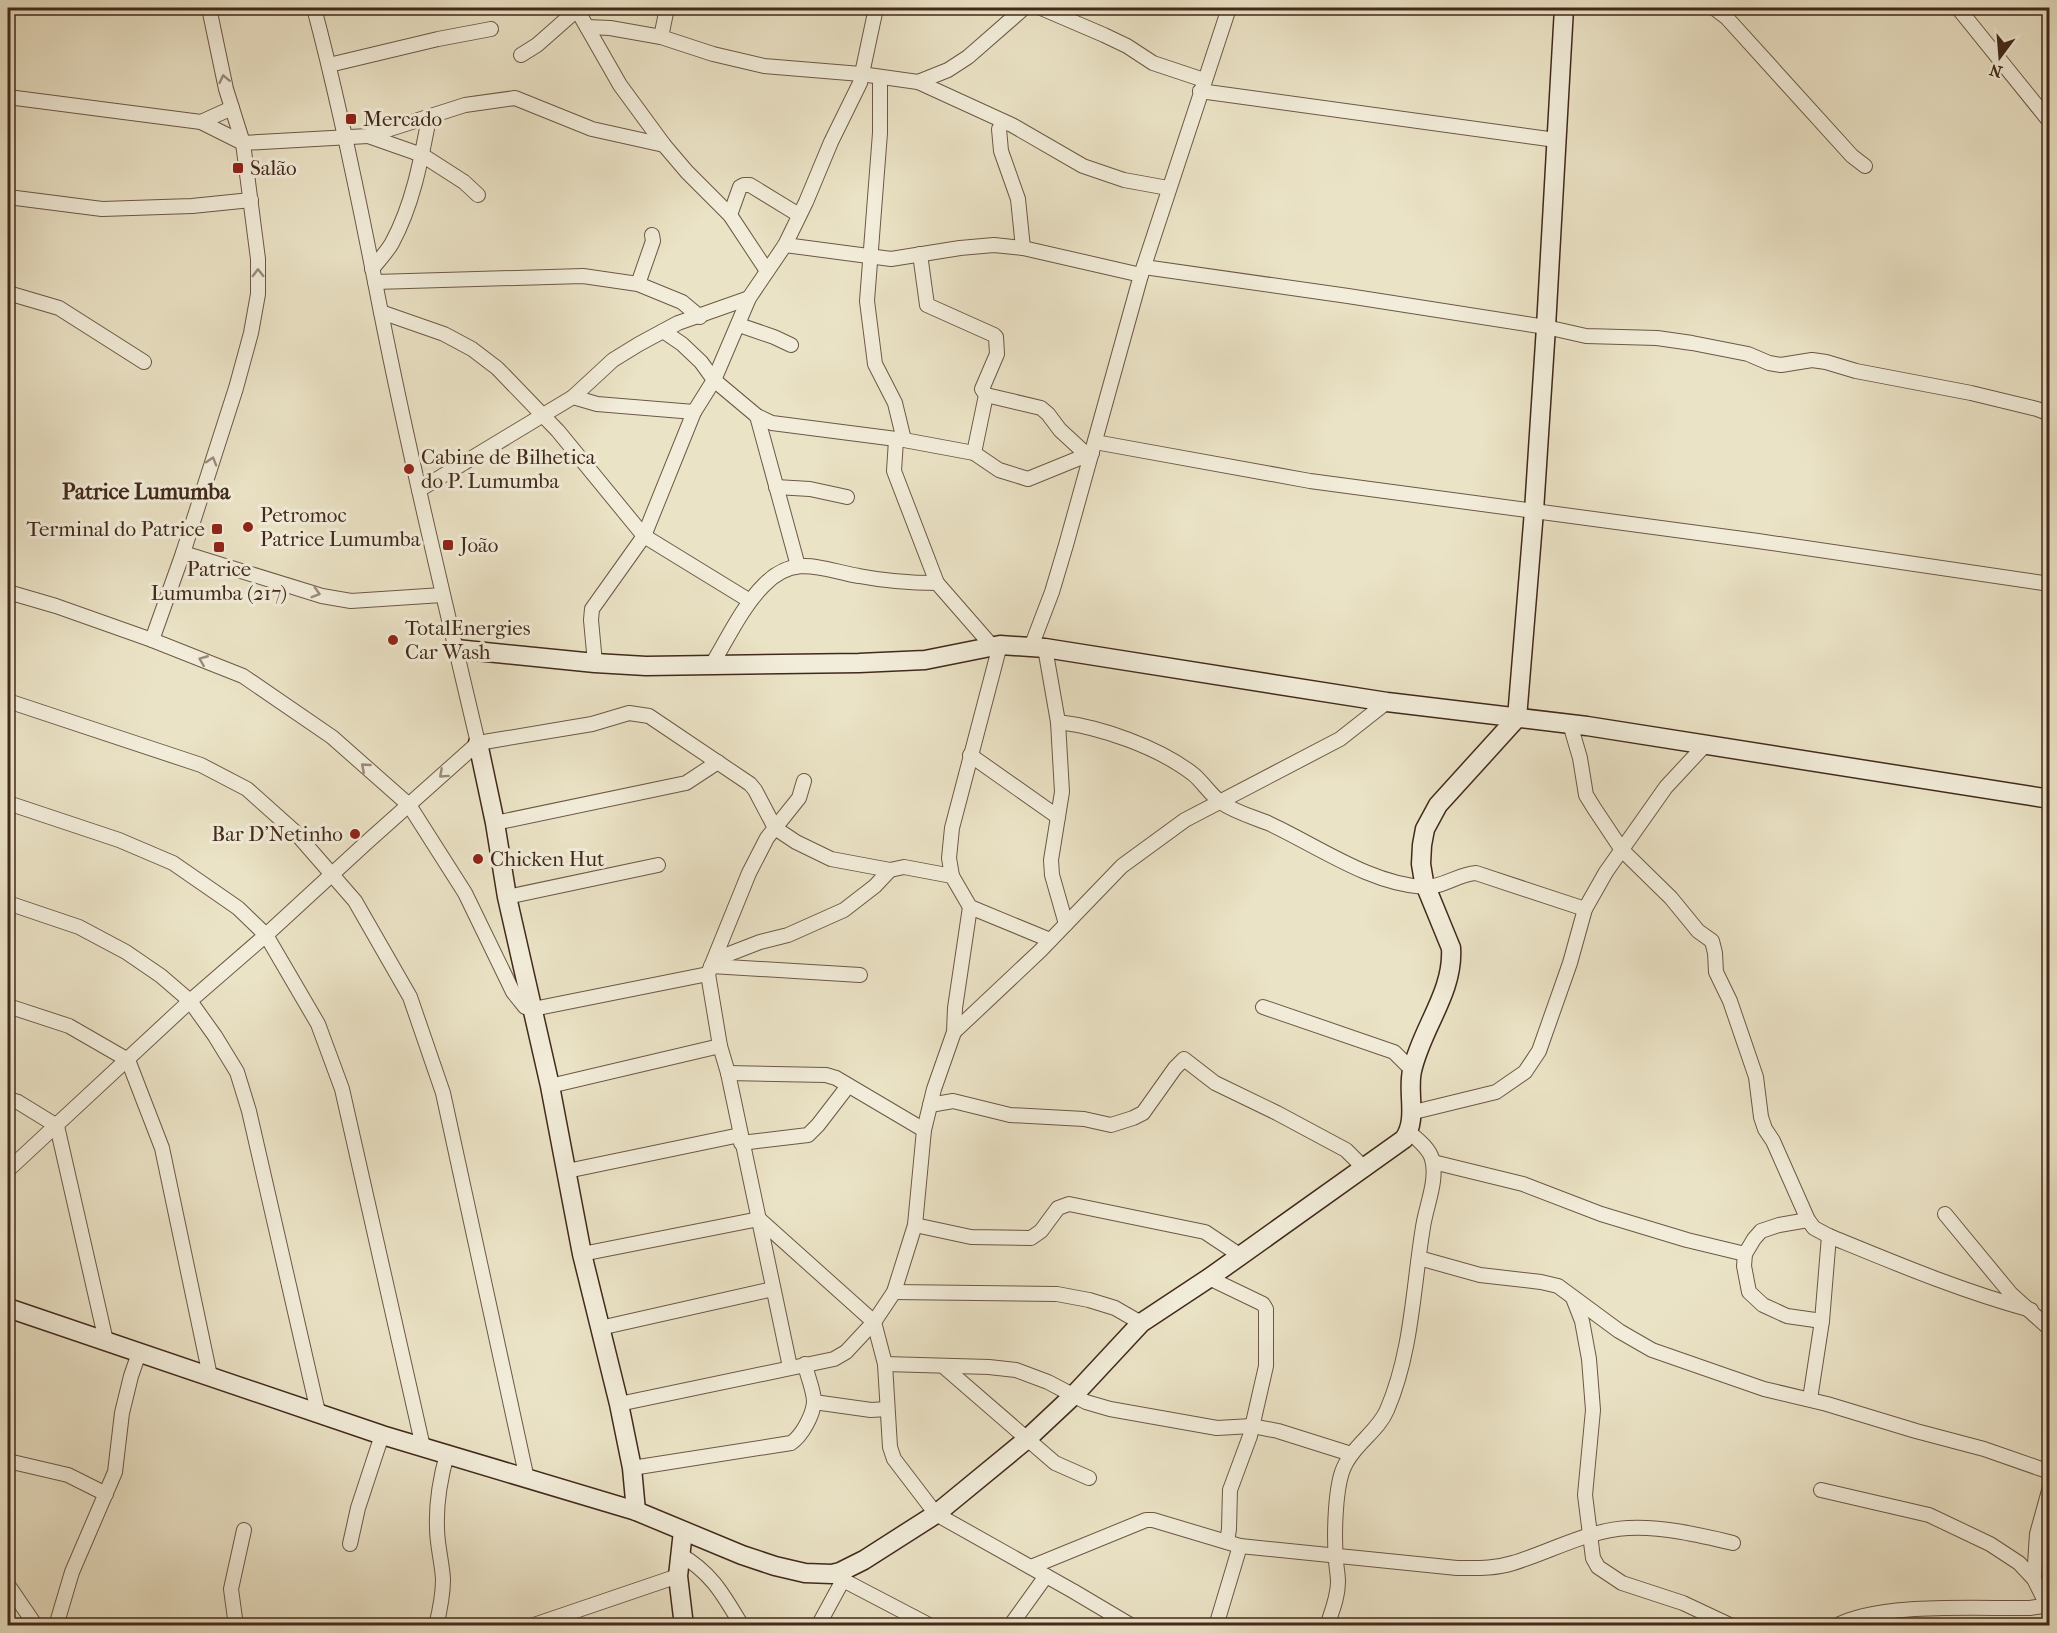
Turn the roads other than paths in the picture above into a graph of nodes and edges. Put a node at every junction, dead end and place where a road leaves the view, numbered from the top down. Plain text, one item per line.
1 (208, 8) edge
2 (314, 8) edge
3 (578, 8) edge
4 (667, 8) edge
5 (876, 8) edge
6 (1024, 8) edge
7 (1041, 8) edge
8 (1229, 8) edge
9 (1564, 8) edge
10 (1714, 8) edge
11 (1958, 8) edge
12 (586, 27) junction
13 (491, 29) dead end
14 (661, 37) junction
15 (521, 55) dead end
16 (329, 65) junction
17 (861, 74) junction
18 (880, 78) junction
19 (918, 82) junction
20 (1202, 85) junction
21 (8, 97) edge
22 (232, 108) junction
23 (429, 118) junction
24 (201, 122) junction
25 (1004, 122) junction
26 (2049, 122) edge
27 (368, 136) junction
28 (345, 138) junction
29 (1556, 140) junction
30 (243, 143) junction
31 (664, 145) junction
32 (422, 155) junction
33 (1865, 166) dead end
34 (1168, 188) junction
35 (477, 195) dead end
36 (8, 197) edge
37 (251, 200) junction
38 (730, 215) junction
39 (799, 215) junction
40 (652, 235) dead end
41 (785, 245) junction
42 (1023, 248) junction
43 (920, 254) junction
44 (869, 257) junction
45 (766, 271) junction
46 (1143, 271) junction
47 (373, 275) junction
48 (638, 284) junction
49 (8, 293) edge
50 (749, 298) junction
51 (381, 312) junction
52 (700, 317) junction
53 (739, 325) junction
54 (1546, 327) junction
55 (663, 331) junction
56 (791, 345) dead end
57 (144, 362) dead end
58 (714, 380) junction
59 (986, 395) junction
60 (573, 397) junction
61 (694, 412) junction
62 (2049, 414) edge
63 (543, 415) junction
64 (757, 416) junction
65 (900, 440) junction
66 (1091, 450) junction
67 (974, 453) junction
68 (776, 487) junction
69 (419, 490) junction
70 (847, 497) dead end
71 (1534, 511) junction
72 (644, 536) junction
73 (183, 553) junction
74 (798, 566) junction
75 (937, 583) junction
76 (2049, 584) edge
77 (8, 591) edge
78 (442, 596) junction
79 (750, 601) junction
80 (152, 640) junction
81 (996, 646) junction
82 (1038, 647) junction
83 (456, 649) junction
84 (595, 663) junction
85 (711, 666) junction
86 (8, 701) edge
87 (1387, 702) junction
88 (1517, 718) junction
89 (1058, 722) junction
90 (1570, 724) junction
91 (478, 743) junction
92 (1706, 744) junction
93 (970, 755) junction
94 (718, 762) junction
95 (804, 781) dead end
96 (2049, 799) edge
97 (8, 803) edge
98 (1221, 803) junction
99 (409, 805) junction
100 (1058, 817) junction
101 (495, 823) junction
102 (775, 828) junction
103 (1622, 850) junction
104 (658, 865) dead end
105 (890, 870) junction
106 (331, 875) junction
107 (952, 876) junction
108 (1426, 888) junction
109 (507, 897) junction
110 (8, 903) edge
111 (970, 907) junction
112 (1585, 909) junction
113 (1066, 924) junction
114 (266, 935) junction
115 (1050, 940) junction
116 (712, 966) junction
117 (860, 975) dead end
118 (190, 1001) junction
119 (8, 1006) edge
120 (1263, 1007) dead end
121 (533, 1009) junction
122 (954, 1032) junction
123 (720, 1046) junction
124 (128, 1060) junction
125 (1412, 1070) junction
126 (728, 1073) junction
127 (550, 1086) junction
128 (848, 1086) junction
129 (8, 1099) edge
130 (930, 1105) junction
131 (1410, 1122) junction
132 (57, 1126) junction
133 (924, 1130) junction
134 (740, 1139) junction
135 (1433, 1162) junction
136 (1365, 1169) junction
137 (8, 1170) edge
138 (567, 1171) junction
139 (1945, 1214) dead end
140 (759, 1219) junction
141 (1808, 1220) junction
142 (915, 1225) junction
143 (1829, 1236) junction
144 (582, 1254) junction
145 (1745, 1254) junction
146 (1241, 1256) junction
147 (1419, 1257) junction
148 (1209, 1278) junction
149 (773, 1289) junction
150 (894, 1292) junction
151 (1573, 1298) junction
152 (8, 1308) edge
153 (2031, 1310) junction
154 (1822, 1321) junction
155 (874, 1322) junction
156 (1141, 1323) junction
157 (600, 1328) junction
158 (2049, 1329) edge
159 (106, 1341) junction
160 (139, 1353) junction
161 (805, 1364) junction
162 (885, 1364) junction
163 (943, 1366) junction
164 (790, 1367) junction
165 (210, 1376) junction
166 (1074, 1395) junction
167 (1810, 1400) junction
168 (814, 1402) junction
169 (619, 1404) junction
170 (887, 1409) junction
171 (318, 1412) junction
172 (1252, 1426) junction
173 (382, 1435) junction
174 (1026, 1440) junction
175 (423, 1447) junction
176 (447, 1454) junction
177 (1351, 1454) junction
178 (8, 1461) edge
179 (632, 1467) junction
180 (2049, 1473) edge
181 (1089, 1478) dead end
182 (527, 1479) junction
183 (2049, 1486) edge
184 (1821, 1490) dead end
185 (106, 1494) junction
186 (636, 1511) junction
187 (936, 1514) junction
188 (244, 1530) dead end
189 (683, 1532) junction
190 (1590, 1536) junction
191 (1227, 1542) junction
192 (1733, 1543) dead end
193 (350, 1544) dead end
194 (1240, 1546) junction
195 (679, 1554) junction
196 (1336, 1557) junction
197 (1031, 1567) junction
198 (678, 1576) junction
199 (842, 1576) junction
200 (1047, 1576) junction
201 (2034, 1579) junction
202 (8, 1585) edge
203 (2048, 1605) edge
204 (558, 1621) edge
205 (36, 1626) edge
206 (56, 1626) edge
207 (236, 1626) edge
208 (436, 1626) edge
209 (531, 1626) edge
210 (684, 1626) edge
211 (742, 1626) edge
212 (818, 1626) edge
213 (931, 1626) edge
214 (1010, 1626) edge
215 (1132, 1626) edge
216 (1216, 1626) edge
217 (1327, 1626) edge
218 (1732, 1626) edge
219 (1836, 1626) edge

22 -> 1 street
2 - 16 street
3 - 12 street
3 - 15 street
4 - 14 street
5 - 17 street
6 - 19 street
7 - 20 street
8 - 20 street
9 - 29 street
10 - 33 street
11 - 26 street
12 - 14 street
12 - 31 street
13 - 16 street
14 - 17 street
16 - 28 street
17 - 18 street
17 - 39 street
18 - 19 street
18 - 44 street
19 - 25 street
20 - 29 street
20 - 34 street
21 - 24 street
22 - 24 street
22 - 30 street
23 - 27 street
23 - 31 street
23 - 32 street
24 - 30 street
25 - 34 street
25 - 42 street
27 - 28 street
27 - 32 street
28 - 30 street
28 - 47 street
29 - 54 street
30 - 37 street
31 - 38 street
32 - 35 street
32 - 47 street
34 - 46 street
36 - 37 street
73 -> 37 street
38 - 39 street
38 - 45 street
39 - 41 street
40 - 48 street
41 - 44 street
41 - 45 street
42 - 43 street
42 - 46 street
43 - 44 street
43 - 59 street
44 - 65 street
45 - 50 street
46 - 54 street
46 - 66 street
47 - 48 street
47 - 51 street
48 - 52 street
49 - 57 street
50 - 52 street
50 - 53 street
51 - 63 street
51 - 69 street
52 - 55 street
53 - 56 street
53 - 58 street
54 - 62 street
54 - 71 street
55 - 58 street
55 - 60 street
58 - 61 street
58 - 64 street
59 - 66 street
59 - 67 street
60 - 61 street
60 - 63 street
61 - 72 street
63 - 69 street
63 - 72 street
64 - 65 street
64 - 68 street
65 - 67 street
65 - 75 street
66 - 67 street
66 - 71 street
66 - 82 street
68 - 70 street
68 - 74 street
69 - 78 street
71 - 76 street
71 - 88 street
72 - 79 street
72 - 84 street
73 -> 78 street
73 - 80 street
74 - 75 street
74 - 79 street
75 - 81 street
77 - 80 street
78 - 83 street
79 - 85 street
99 -> 80 street
81 - 82 street
81 - 85 street
81 - 93 street
82 - 87 street
82 - 89 street
83 - 84 street
83 - 91 street
84 - 85 street
86 - 106 street
87 - 88 street
87 - 98 street
88 - 90 street
88 - 108 street
89 - 98 street
89 - 100 street
90 - 92 street
90 - 103 street
91 - 94 street
91 -> 99 street
91 - 101 street
92 - 96 street
92 - 103 street
93 - 100 street
93 - 107 street
94 - 101 street
94 - 102 street
95 - 102 street
97 - 114 street
98 - 108 street
98 - 113 street
99 - 106 street
99 - 121 street
100 - 113 street
101 - 109 street
102 - 105 street
102 - 116 street
103 - 112 street
103 - 141 street
104 - 109 street
105 - 107 street
105 - 116 street
106 - 114 street
106 - 182 street
107 - 111 street
108 - 112 street
108 - 125 street
109 - 121 street
110 - 118 street
111 - 115 street
111 - 122 street
112 - 131 street
113 - 115 street
114 - 118 street
114 - 175 street
115 - 122 street
116 - 117 street
116 - 121 street
116 - 123 street
118 - 124 street
118 - 171 street
119 - 124 street
120 - 125 street
121 - 127 street
122 - 130 street
123 - 126 street
123 - 127 street
124 - 132 street
124 - 165 street
125 - 131 street
126 - 128 street
126 - 134 street
127 - 138 street
128 - 133 street
128 - 134 street
129 - 132 street
130 - 133 street
130 - 136 street
131 - 135 street
131 - 136 street
132 - 137 street
132 - 159 street
133 - 142 street
134 - 138 street
134 - 140 street
135 - 145 street
135 - 147 street
136 - 146 street
138 - 144 street
139 - 153 street
140 - 144 street
140 - 149 street
140 - 155 street
141 - 143 street
141 - 145 street
142 - 146 street
142 - 150 street
143 - 153 street
143 - 154 street
144 - 157 street
145 - 154 street
146 - 148 street
147 - 151 street
147 - 177 street
148 - 156 street
148 - 172 street
149 - 157 street
149 - 164 street
150 - 155 street
150 - 156 street
151 - 167 street
151 - 190 street
152 - 159 street
153 - 158 street
154 - 167 street
155 - 161 street
155 - 162 street
156 - 166 street
157 - 169 street
159 - 160 street
160 - 165 street
160 - 185 street
161 - 164 street
161 - 168 street
162 - 163 street
162 - 170 street
163 - 166 street
163 - 174 street
164 - 169 street
165 - 171 street
166 - 172 street
166 - 174 street
167 - 180 street
168 - 170 street
168 - 179 street
169 - 179 street
170 - 187 street
171 - 173 street
172 - 177 street
172 - 191 street
173 - 175 street
173 - 193 street
174 - 181 street
174 - 187 street
175 - 176 street
176 - 182 street
176 - 208 street
177 - 196 street
178 - 185 street
179 - 186 street
182 - 186 street
183 - 201 street
184 - 201 street
185 - 206 street
186 - 189 street
187 - 197 street
187 - 199 street
188 - 207 street
189 - 195 street
189 - 199 street
190 - 192 street
190 - 196 street
190 - 218 street
191 - 194 street
191 - 197 street
194 - 196 street
194 - 216 street
195 - 198 street
195 - 211 street
196 - 217 street
197 - 200 street
198 - 204 street
198 - 210 street
199 - 212 street
199 - 213 street
200 - 214 street
200 - 215 street
201 - 203 street
202 - 205 street
203 - 219 street
204 - 209 street

